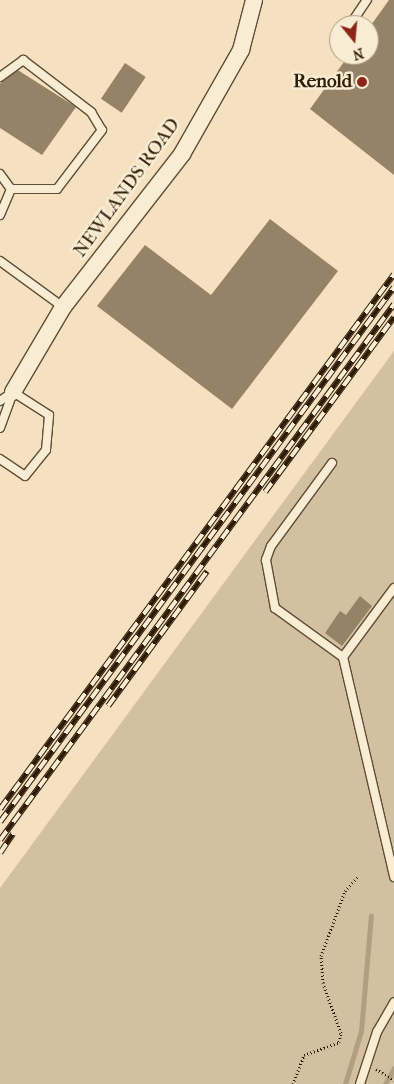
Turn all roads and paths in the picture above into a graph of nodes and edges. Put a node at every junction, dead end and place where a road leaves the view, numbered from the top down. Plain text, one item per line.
1 (254, 0) edge
2 (367, 0) edge
3 (357, 15) edge
4 (0, 77) edge
5 (0, 174) edge
6 (11, 189) junction
7 (0, 215) edge
8 (0, 261) edge
9 (63, 307) junction
10 (7, 397) edge
11 (0, 428) edge
12 (0, 459) edge
13 (332, 463) dead end
14 (394, 588) edge
15 (343, 657) junction
16 (358, 876) dead end
17 (394, 877) edge
18 (394, 1002) edge
19 (381, 1072) dead end
20 (394, 1080) edge
21 (293, 1084) edge
22 (360, 1084) edge

1 - 9 street, NEWLANDS ROAD
2 - 3 lane
4 - 6 lane
5 - 6 lane
6 - 7 lane
8 - 9 lane
9 - 10 street, NEWLANDS ROAD
10 - 11 lane
10 - 12 lane
13 - 15 lane
14 - 15 lane
15 - 17 lane
16 - 21 path
18 - 22 lane
19 - 20 path

